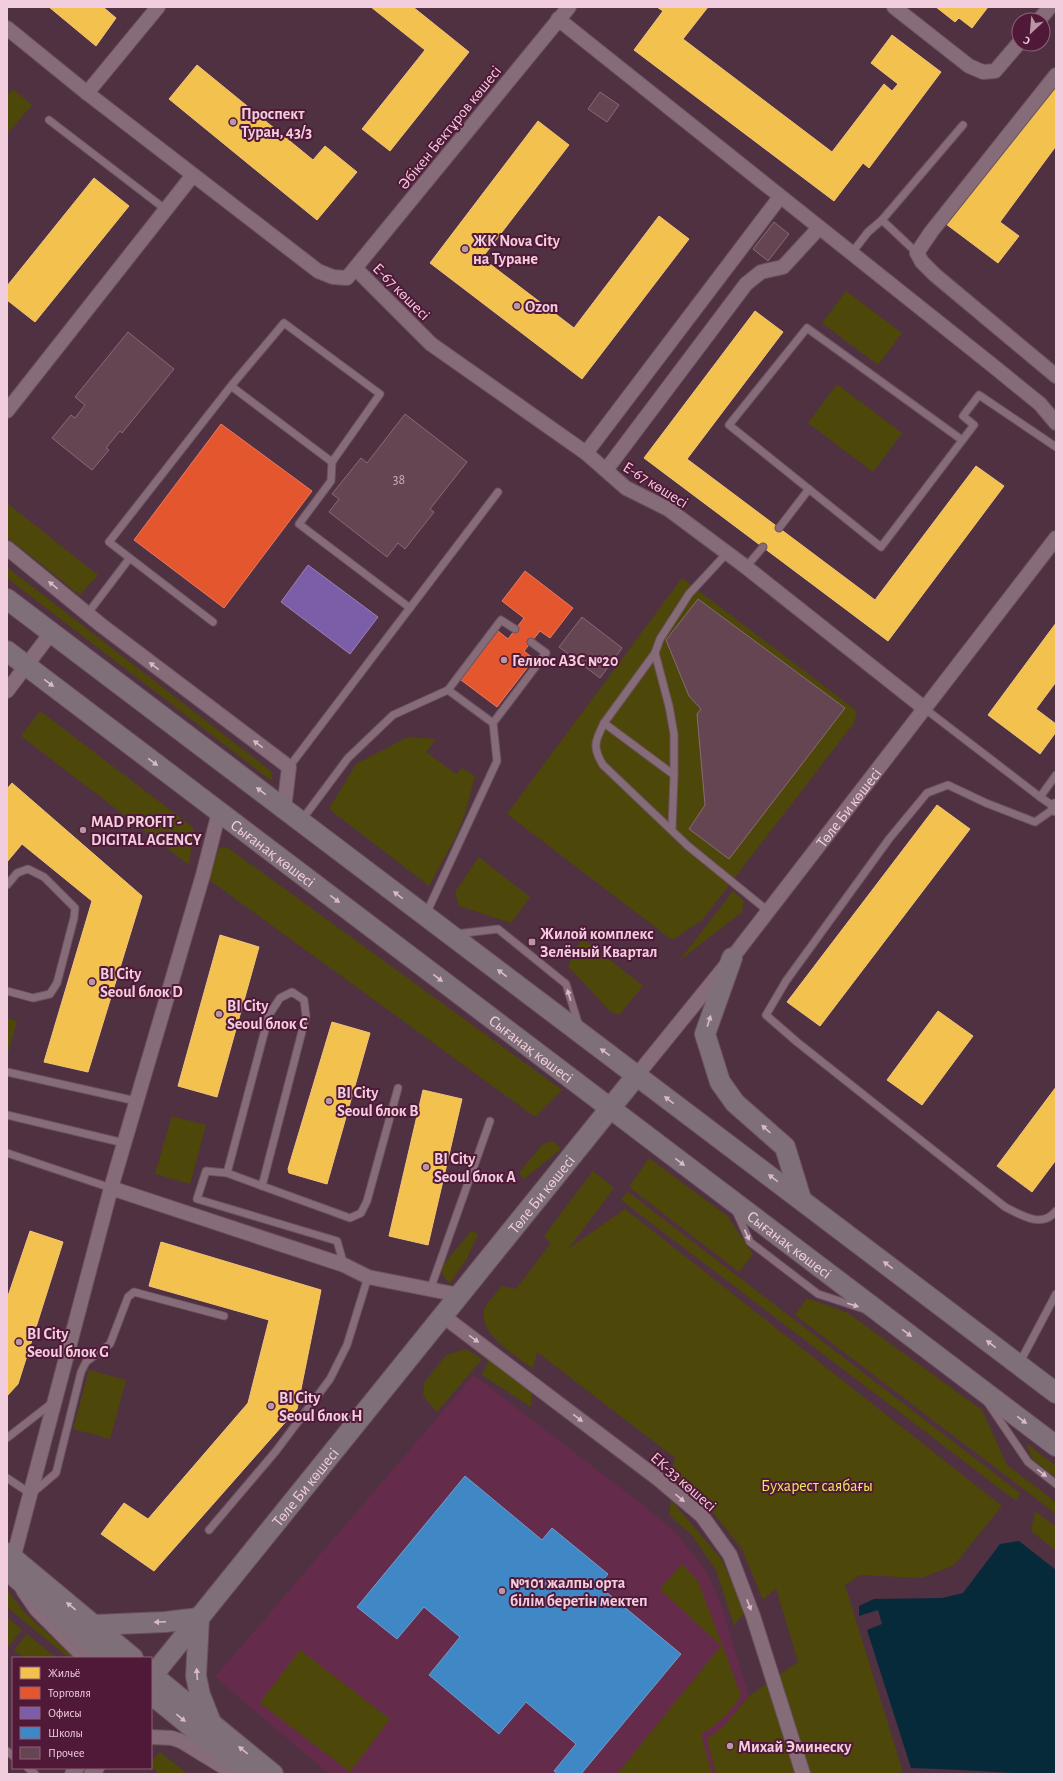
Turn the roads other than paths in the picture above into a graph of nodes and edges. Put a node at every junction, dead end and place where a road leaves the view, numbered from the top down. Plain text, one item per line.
1 (158, 7) edge
2 (569, 7) edge
3 (894, 7) edge
4 (558, 19) junction
5 (7, 28) edge
6 (1011, 52) edge
7 (1056, 75) edge
8 (87, 93) junction
9 (49, 120) dead end
10 (963, 125) dead end
11 (193, 175) junction
12 (780, 197) junction
13 (165, 209) junction
14 (882, 220) junction
15 (819, 228) junction
16 (917, 253) junction
17 (851, 254) junction
18 (356, 268) junction
19 (1056, 376) edge
20 (231, 386) junction
21 (9, 404) edge
22 (1056, 423) edge
23 (962, 440) junction
24 (1056, 446) edge
25 (586, 454) junction
26 (332, 462) junction
27 (606, 470) junction
28 (809, 489) junction
29 (498, 492) dead end
30 (779, 528) dead end
31 (1056, 538) edge
32 (763, 547) dead end
33 (7, 548) edge
34 (727, 553) junction
35 (129, 558) junction
36 (746, 567) junction
37 (7, 600) edge
38 (410, 608) junction
39 (88, 613) junction
40 (213, 622) dead end
41 (515, 629) dead end
42 (51, 633) junction
43 (531, 642) dead end
44 (7, 651) edge
45 (655, 653) junction
46 (26, 666) junction
47 (448, 690) junction
48 (7, 691) edge
49 (924, 708) junction
50 (493, 723) junction
51 (604, 723) junction
52 (289, 767) junction
53 (674, 775) junction
54 (1056, 775) edge
55 (1040, 797) junction
56 (1056, 808) edge
57 (284, 809) junction
58 (219, 812) junction
59 (300, 822) junction
60 (672, 828) junction
61 (7, 885) edge
62 (768, 911) junction
63 (426, 916) junction
64 (451, 935) junction
65 (732, 958) junction
66 (7, 991) edge
67 (581, 1032) junction
68 (7, 1072) edge
69 (637, 1075) junction
70 (398, 1088) dead end
71 (136, 1101) junction
72 (610, 1108) junction
73 (7, 1115) edge
74 (490, 1121) dead end
75 (124, 1143) junction
76 (7, 1153) edge
77 (228, 1173) junction
78 (262, 1186) junction
79 (111, 1188) junction
80 (802, 1199) junction
81 (1056, 1211) edge
82 (344, 1265) junction
83 (368, 1277) junction
84 (465, 1288) junction
85 (430, 1290) junction
86 (1056, 1294) edge
87 (224, 1316) dead end
88 (443, 1316) junction
89 (1018, 1364) junction
90 (977, 1386) junction
91 (1056, 1393) edge
92 (55, 1401) junction
93 (7, 1438) edge
94 (1056, 1446) edge
95 (7, 1478) edge
96 (1056, 1484) edge
97 (31, 1494) junction
98 (209, 1530) dead end
99 (10, 1565) edge
100 (199, 1618) junction
101 (95, 1625) junction
102 (84, 1657) edge
103 (108, 1657) edge
104 (132, 1657) edge
105 (152, 1679) edge
106 (152, 1681) edge
107 (152, 1681) edge
108 (212, 1725) junction
109 (152, 1737) edge
110 (235, 1774) edge
111 (249, 1774) edge
112 (273, 1774) edge
113 (802, 1774) edge

1 - 8 street
2 - 4 street, Әбікен Бектұров көшесі
3 - 6 street
4 - 12 street
4 - 18 street, Әбікен Бектұров көшесі
5 - 8 street
7 - 16 street
8 - 11 street
9 - 13 lane
10 - 14 lane
11 - 13 street
11 - 18 street, Әбікен Бектұров көшесі
12 - 15 street
12 - 25 street
13 - 21 street
14 - 16 lane
14 - 17 lane
15 - 17 street
15 - 27 street
16 - 19 street
17 - 22 street
18 - 25 street, Е-67 көшесі
20 - 26 lane
20 - 26 lane
20 - 35 lane
23 - 24 lane
23 - 28 lane
23 - 28 lane
25 - 27 street, Е-67 көшесі
26 - 38 lane
27 - 34 street, Е-67 көшесі
28 - 30 lane
29 - 38 lane
31 - 49 street, Төле Би көшесі
32 - 36 lane
39 -> 33 street
34 - 36 street, Е-67 көшесі
34 - 45 lane
35 - 39 lane
35 - 40 lane
36 - 49 street, Е-67 көшесі
37 - 42 main road
38 - 52 lane
52 -> 39 street
41 - 47 lane
42 - 46 street
57 -> 42 main road
43 - 50 lane
44 - 46 main road, Сығанақ көшесі
45 - 51 lane
45 - 53 lane
46 - 48 street
46 -> 58 main road, Сығанақ көшесі
47 - 50 lane
47 - 59 lane
49 - 55 lane
49 - 62 street, Төле Би көшесі
50 - 63 lane
51 - 53 lane
51 - 60 lane
52 - 57 street
53 - 60 lane
54 - 55 lane
55 - 56 lane
56 - 81 lane
57 - 59 main road
58 - 71 street
58 -> 72 main road, Сығанақ көшесі
63 -> 59 main road
60 - 62 lane
61 - 66 lane
62 - 65 street, Төле Би көшесі
63 - 64 main road
67 -> 64 main road
67 -> 64 lane
65 - 69 street, Төле Би көшесі
80 -> 65 main road
69 -> 67 main road
68 - 71 lane
69 - 72 main road, Төле Би көшесі
80 -> 69 main road
70 - 78 lane
71 - 75 street
72 - 84 main road, Төле Би көшесі
72 -> 90 main road, Сығанақ көшесі
73 - 75 lane
74 - 85 lane
75 - 79 street
76 - 79 lane
77 - 78 lane
77 - 78 lane
77 - 82 lane
79 - 82 street
79 - 92 street
89 -> 80 main road
82 - 83 street
83 - 85 street
83 - 98 lane
84 - 85 street
84 - 88 main road, Төле Би көшесі
86 - 89 lane
87 - 97 lane
88 - 100 main road, Төле Би көшесі
88 -> 113 street, ЕК-33 көшесі
89 - 91 main road
90 -> 94 main road, Сығанақ көшесі
90 -> 96 lane
92 - 93 lane
92 - 97 street
95 - 97 lane
97 - 99 street
101 -> 99 main road
99 - 102 street
99 - 103 main road
100 -> 101 main road
100 - 105 main road, Төле Би көшесі
108 -> 100 main road
101 - 104 main road
106 - 108 main road
107 -> 111 main road
112 -> 108 main road
109 - 110 street

